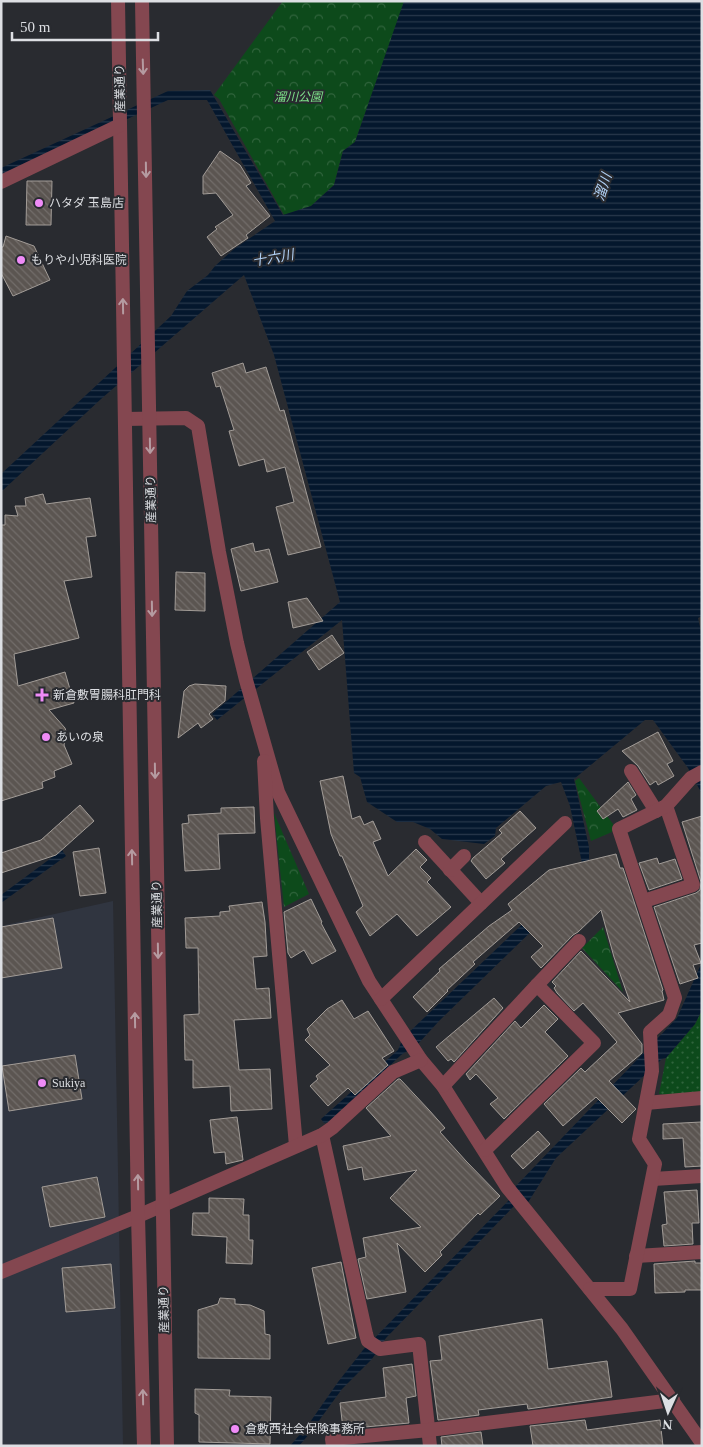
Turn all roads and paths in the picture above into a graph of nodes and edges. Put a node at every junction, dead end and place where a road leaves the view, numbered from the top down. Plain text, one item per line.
1 (118, 1) edge
2 (142, 1) edge
3 (120, 125) junction
4 (1, 182) edge
5 (149, 418) junction
6 (125, 419) junction
7 (263, 740) junction
8 (631, 771) dead end
9 (696, 775) edge
10 (661, 808) junction
11 (565, 823) dead end
12 (425, 842) dead end
13 (464, 856) dead end
14 (450, 870) junction
15 (644, 901) junction
16 (481, 903) junction
17 (579, 942) dead end
18 (537, 985) junction
19 (381, 999) junction
20 (421, 1060) junction
21 (443, 1086) junction
22 (702, 1098) edge
23 (646, 1103) junction
24 (322, 1135) junction
25 (296, 1146) junction
26 (485, 1150) junction
27 (702, 1176) edge
28 (652, 1179) junction
29 (162, 1206) junction
30 (138, 1216) junction
31 (702, 1252) edge
32 (636, 1256) junction
33 (1, 1272) edge
34 (590, 1289) junction
35 (673, 1400) junction
36 (429, 1430) junction
37 (702, 1443) edge
38 (144, 1446) edge
39 (167, 1446) edge
40 (333, 1446) edge
41 (430, 1446) edge

1 - 3 street, 産業通り
2 -> 5 street, 産業通り
3 - 4 street
6 -> 3 street, 産業通り
5 - 6 street
5 - 7 street
5 -> 29 street, 産業通り
30 -> 6 street, 産業通り
7 - 19 street
7 - 25 street
8 - 10 street
9 - 10 street
10 - 15 street
10 - 15 street
11 - 16 street
12 - 14 street
13 - 14 street
14 - 16 street
15 - 23 street
16 - 19 street
17 - 18 street
18 - 21 street
18 - 26 street
19 - 20 street
20 - 21 street
20 - 24 street
21 - 26 street
22 - 23 street
23 - 28 street
24 - 25 street
24 - 36 street
25 - 29 street
26 - 34 street
27 - 28 street
28 - 32 street
29 - 30 street
29 - 39 street, 産業通り
30 - 33 street
38 -> 30 street, 産業通り
31 - 32 street
32 - 34 street
34 - 35 street
35 - 36 street
35 - 37 street
36 - 40 street
36 - 41 street

